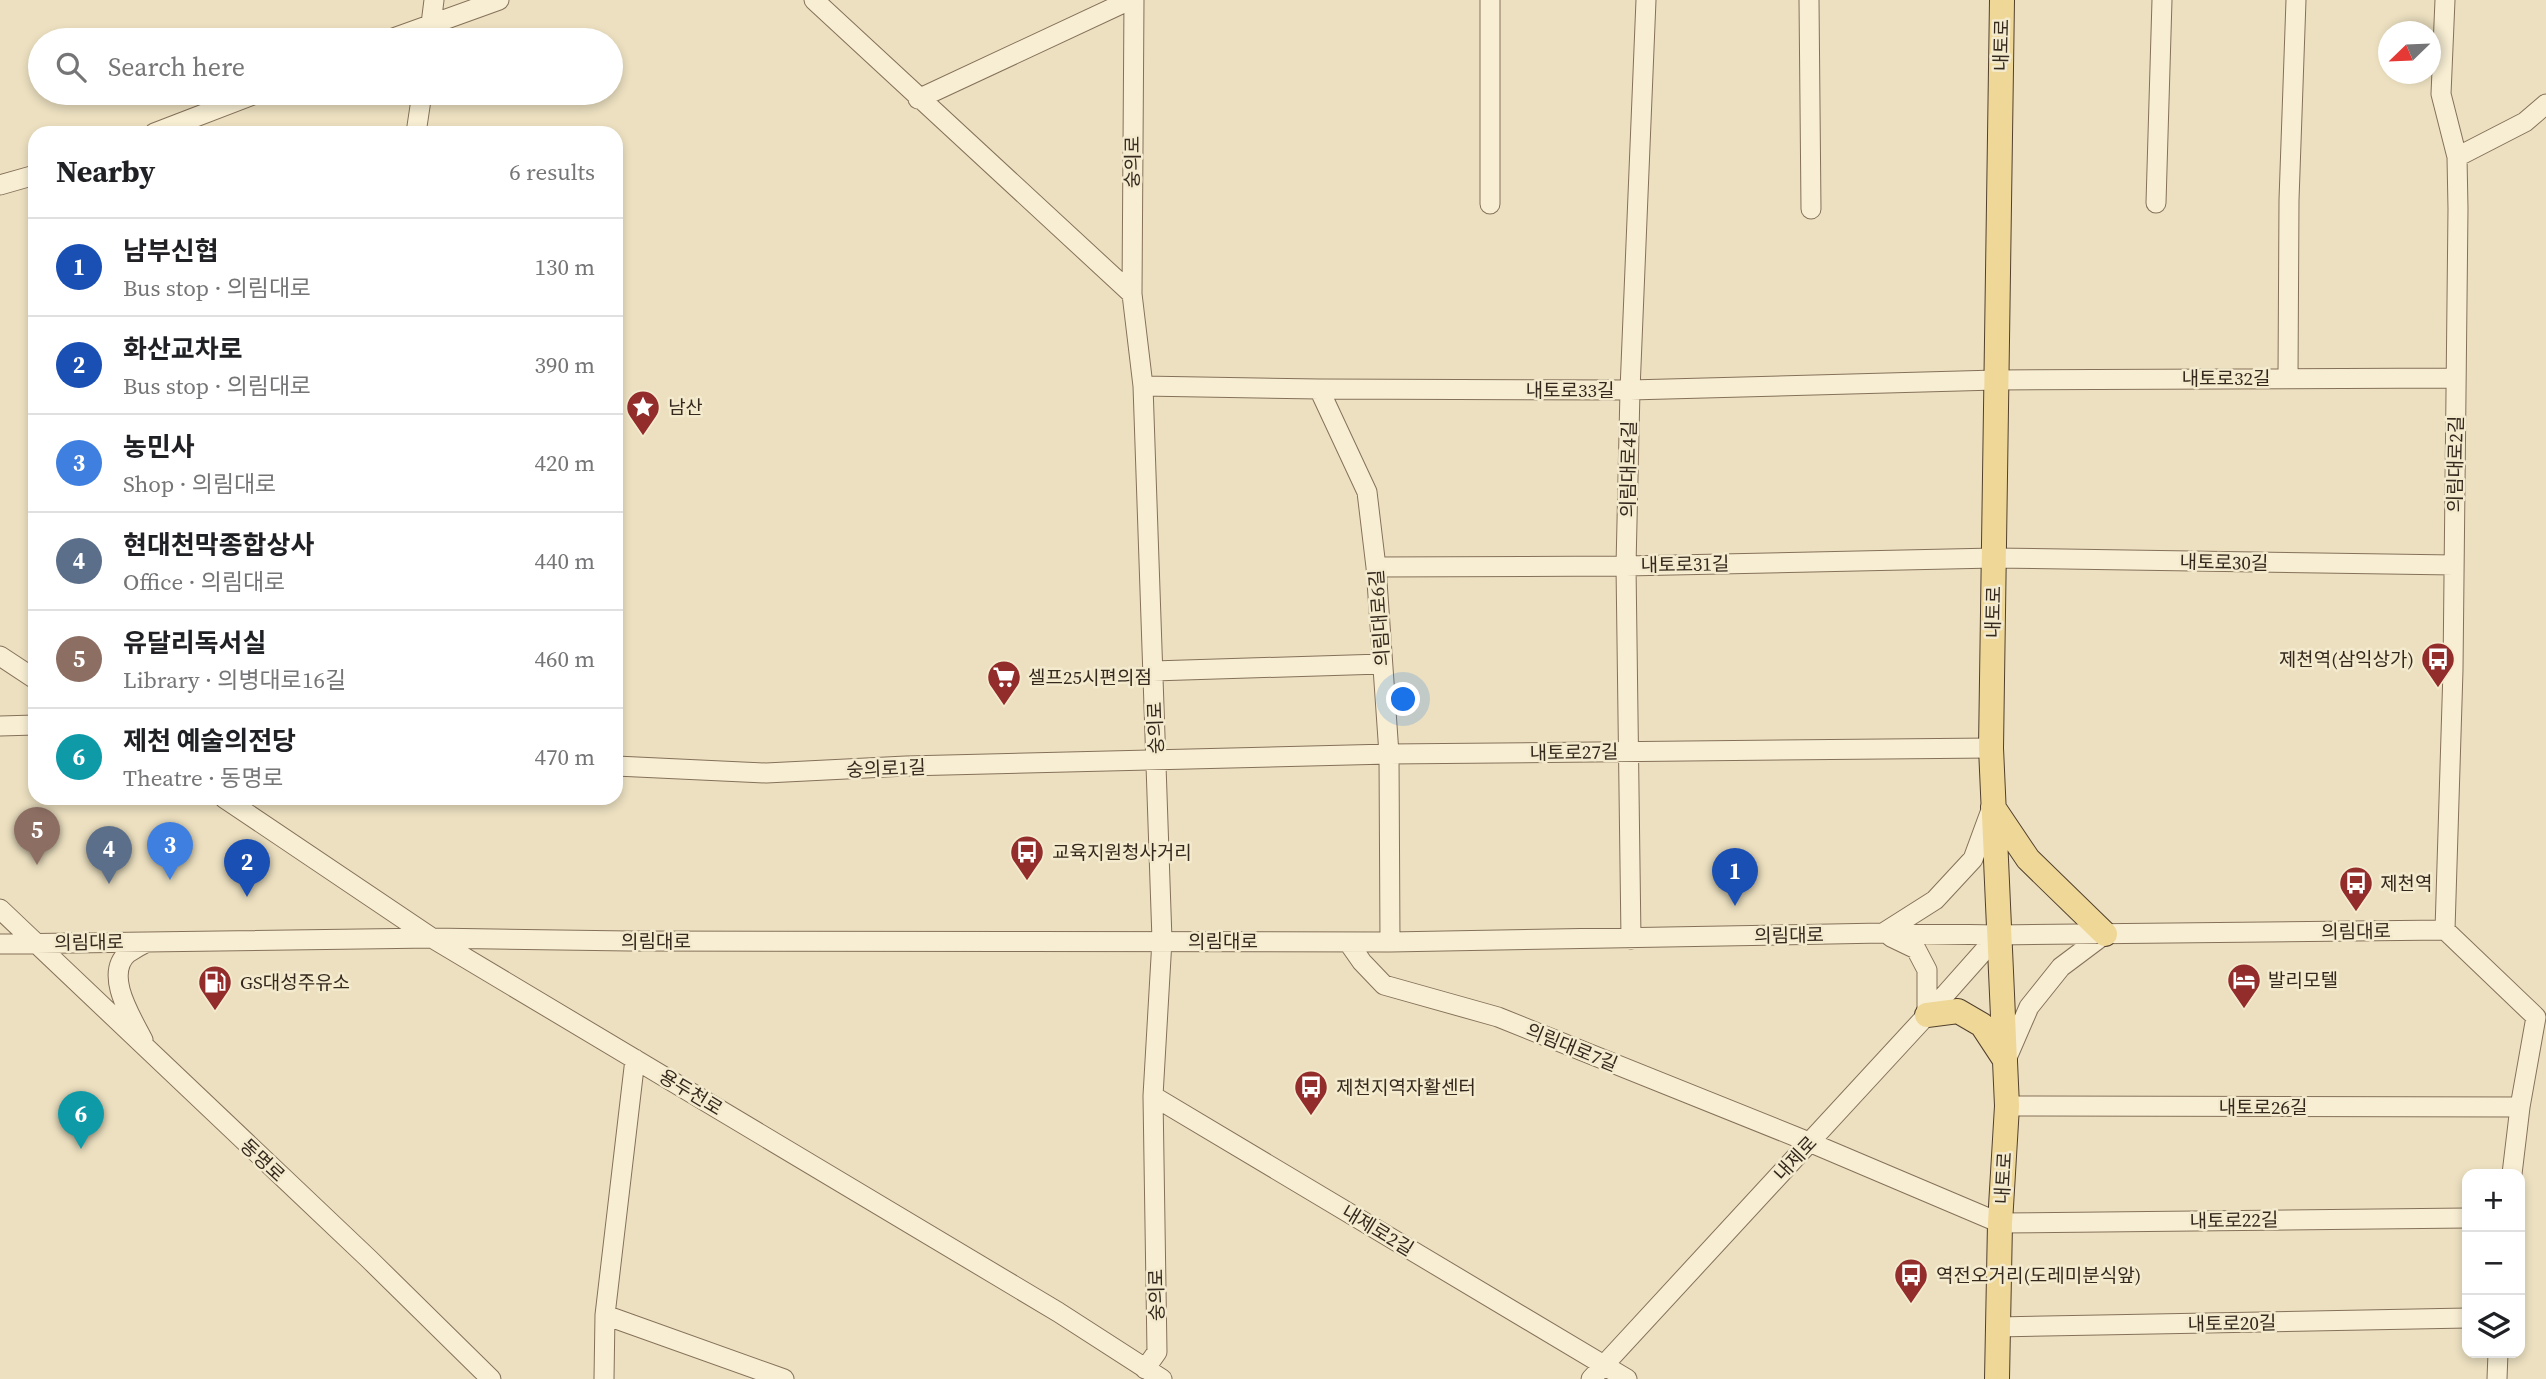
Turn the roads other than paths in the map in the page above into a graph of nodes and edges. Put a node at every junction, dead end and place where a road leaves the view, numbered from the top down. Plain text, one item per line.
1 (434, 0) edge
2 (499, 0) edge
3 (814, 0) edge
4 (1132, 0) edge
5 (1490, 0) edge
6 (1646, 0) edge
7 (1809, 0) edge
8 (2002, 0) edge
9 (2162, 0) edge
10 (2296, 0) edge
11 (2445, 0) edge
12 (430, 28) edge
13 (439, 28) edge
14 (918, 99) junction
15 (2546, 104) edge
16 (227, 105) edge
17 (420, 105) edge
18 (173, 126) edge
19 (417, 126) edge
20 (2457, 157) junction
21 (28, 177) edge
22 (0, 185) edge
23 (2155, 203) dead end
24 (1490, 204) dead end
25 (1811, 209) dead end
26 (1132, 294) junction
27 (2288, 378) junction
28 (2456, 379) junction
29 (1996, 380) junction
30 (1143, 386) junction
31 (1319, 389) junction
32 (1630, 390) junction
33 (1994, 558) junction
34 (2454, 565) junction
35 (1626, 566) junction
36 (1376, 567) junction
37 (0, 656) edge
38 (1382, 664) junction
39 (1153, 671) junction
40 (28, 674) edge
41 (28, 725) edge
42 (0, 726) edge
43 (1991, 748) junction
44 (1629, 752) junction
45 (1389, 754) junction
46 (1156, 761) junction
47 (623, 766) edge
48 (234, 805) edge
49 (1992, 806) junction
50 (0, 909) edge
51 (2445, 930) junction
52 (1883, 933) junction
53 (2105, 934) junction
54 (1998, 935) junction
55 (432, 938) junction
56 (1631, 939) junction
57 (1162, 940) junction
58 (147, 942) junction
59 (1348, 942) junction
60 (1391, 942) junction
61 (34, 943) junction
62 (0, 944) edge
63 (1927, 1015) junction
64 (148, 1051) junction
65 (635, 1059) junction
66 (2006, 1061) junction
67 (1153, 1096) junction
68 (2007, 1106) junction
69 (2519, 1107) junction
70 (1809, 1142) junction
71 (2513, 1169) edge
72 (2462, 1218) edge
73 (2000, 1223) junction
74 (606, 1315) junction
75 (2462, 1318) edge
76 (1996, 1327) junction
77 (2498, 1358) edge
78 (1597, 1372) edge
79 (1154, 1374) edge
80 (478, 1375) edge
81 (604, 1379) edge
82 (784, 1379) edge
83 (1627, 1379) edge
84 (1997, 1379) edge
85 (2497, 1379) edge

1 - 12 street
2 - 13 street
3 - 14 street
4 - 14 street, 숭의로
4 - 26 street, 숭의로
5 - 24 street
6 - 32 street, 의림대로4길
7 - 25 street
8 - 29 main road, 내토로
9 - 23 street
10 - 27 street
11 - 20 street, 의림대로2길
14 - 26 street
15 - 20 street
16 - 18 street
17 - 19 street
20 - 28 street, 의림대로2길
21 - 22 street
26 - 30 street, 숭의로
27 - 28 street, 내토로32길
27 - 29 street, 내토로32길
28 - 34 street, 의림대로2길
29 - 32 street, 내토로33길
29 - 33 main road, 내토로
30 - 31 street, 내토로33길
30 - 39 street, 숭의로
31 - 32 street, 내토로33길
31 - 36 street, 의림대로6길
32 - 35 street, 의림대로4길
33 - 34 street, 내토로30길
33 - 35 street, 내토로31길
33 - 43 main road, 내토로
34 - 51 street, 의림대로2길
35 - 36 street, 내토로31길
35 - 44 street, 의림대로4길
36 - 38 street, 의림대로6길
37 - 40 street
38 - 39 street
38 - 45 street, 의림대로6길
39 - 46 street, 숭의로
41 - 42 street
43 - 44 street, 내토로27길
43 - 49 main road, 내토로
44 - 45 street, 내토로27길
44 - 56 street, 의림대로4길
45 - 46 street, 내토로27길
45 - 60 street, 의림대로6길
46 - 47 street, 숭의로1길
46 - 57 street, 숭의로
48 - 55 street, 용두천로
49 - 52 street
49 - 53 main road
49 - 54 main road, 내토로
50 - 61 street, 동명로
51 - 53 street, 의림대로
51 - 69 street
52 - 54 street, 의림대로
52 - 56 street, 의림대로
52 - 63 street
53 - 54 street, 의림대로
53 - 66 street
54 - 63 street, 내제로
54 - 66 main road, 내토로
55 - 57 street, 의림대로
55 - 58 street, 의림대로
55 - 65 street, 용두천로
56 - 60 street, 의림대로
57 - 59 street, 의림대로
57 - 67 street, 숭의로
58 - 61 street, 의림대로
58 - 64 street
59 - 60 street, 의림대로
59 - 70 street, 의림대로7길
61 - 62 street, 의림대로
61 - 64 street, 동명로
63 - 66 main road
63 - 70 street, 내제로
64 - 80 street, 동명로
65 - 74 street
65 - 79 street, 용두천로
66 - 68 main road, 내토로
67 - 78 street, 내제로2길
67 - 79 street, 숭의로
68 - 69 street, 내토로26길
68 - 73 main road, 내토로
69 - 71 street
70 - 73 street, 내토로
70 - 78 street, 내제로
72 - 73 street, 내토로22길
73 - 76 main road, 내토로
74 - 81 street
74 - 82 street
75 - 76 street, 내토로20길
76 - 84 main road, 내토로
77 - 85 street
78 - 83 street, 내제로2길

